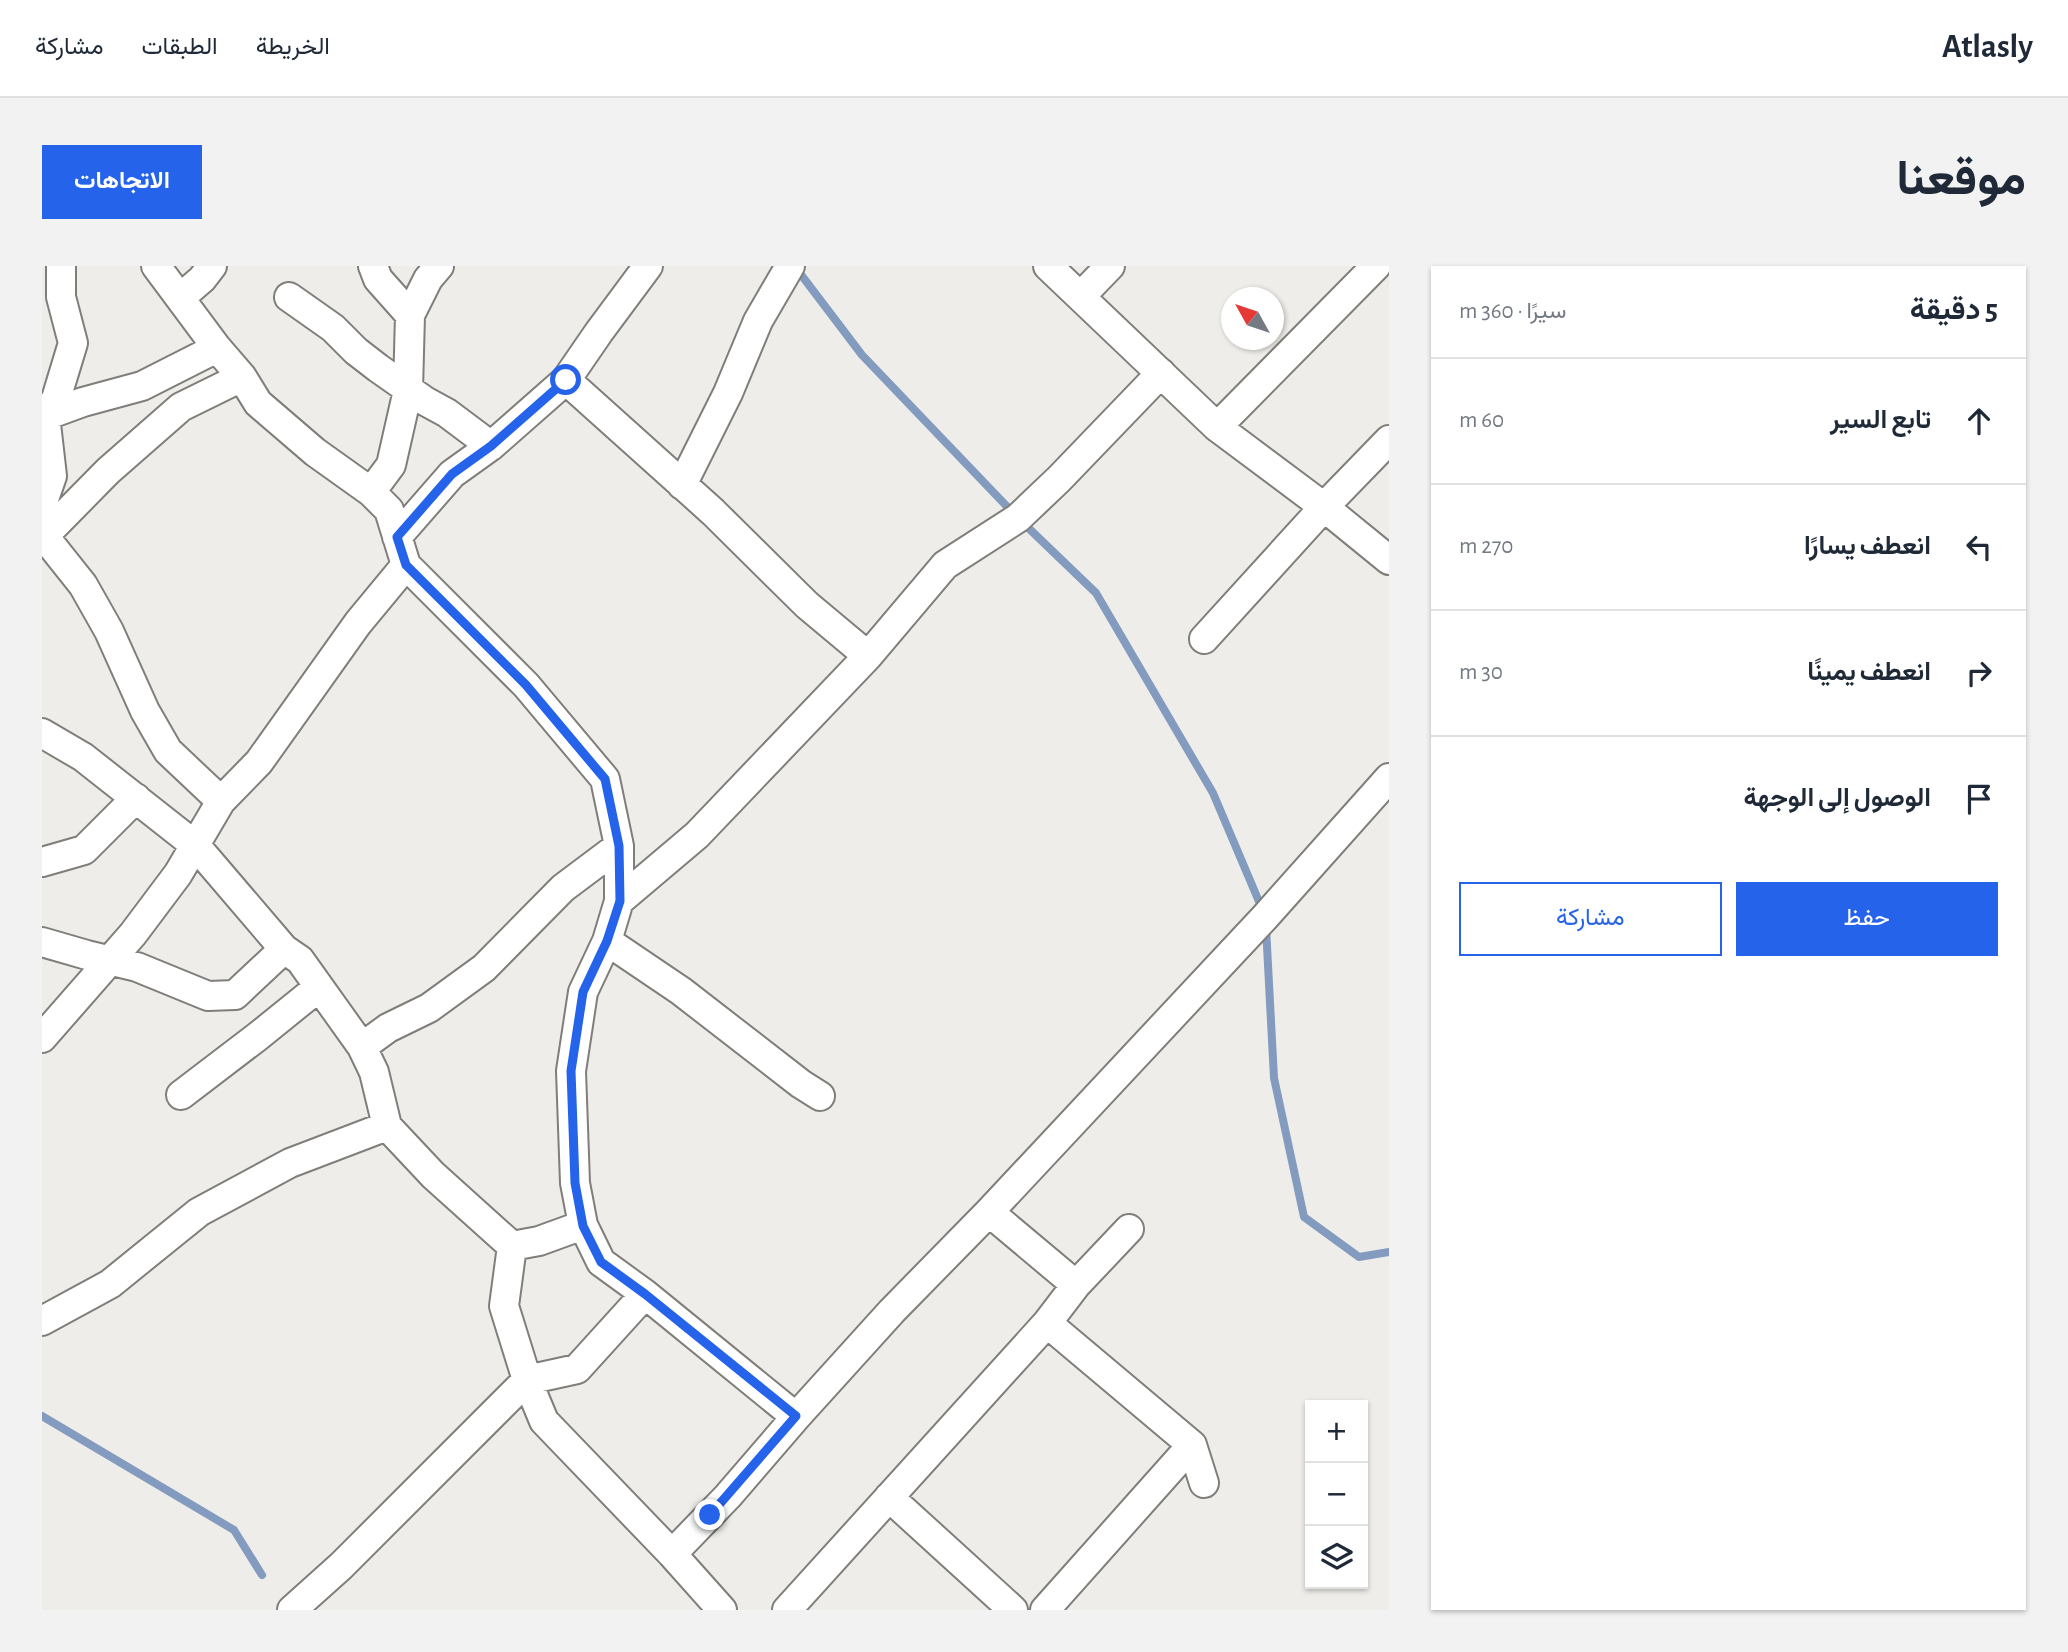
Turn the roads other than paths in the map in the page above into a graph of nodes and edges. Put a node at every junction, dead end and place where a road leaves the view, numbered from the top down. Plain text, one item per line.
1 (61, 266) edge
2 (156, 266) edge
3 (212, 266) edge
4 (373, 266) edge
5 (439, 266) edge
6 (648, 266) edge
7 (790, 266) edge
8 (1048, 266) edge
9 (1110, 266) edge
10 (1376, 266) edge
11 (1081, 296) junction
12 (289, 297) dead end
13 (180, 298) junction
14 (410, 315) junction
15 (217, 348) junction
16 (1161, 373) junction
17 (242, 377) junction
18 (566, 380) junction
19 (408, 390) junction
20 (44, 416) edge
21 (1217, 426) junction
22 (1389, 440) edge
23 (491, 446) junction
24 (682, 485) junction
25 (370, 492) junction
26 (1324, 507) junction
27 (397, 537) junction
28 (43, 538) edge
29 (1389, 560) edge
30 (406, 565) junction
31 (1204, 639) dead end
32 (868, 656) junction
33 (42, 714) edge
34 (42, 733) edge
35 (68, 748) junction
36 (1389, 778) edge
37 (136, 798) junction
38 (221, 801) junction
39 (196, 846) junction
40 (619, 846) junction
41 (42, 862) edge
42 (620, 901) junction
43 (607, 941) junction
44 (42, 942) edge
45 (284, 949) junction
46 (111, 960) junction
47 (318, 986) junction
48 (42, 1038) edge
49 (362, 1046) junction
50 (181, 1095) dead end
51 (820, 1096) dead end
52 (387, 1126) junction
53 (989, 1212) junction
54 (583, 1226) junction
55 (1129, 1229) dead end
56 (512, 1246) junction
57 (1076, 1285) junction
58 (645, 1294) junction
59 (42, 1321) edge
60 (1047, 1323) junction
61 (527, 1380) junction
62 (796, 1416) junction
63 (1192, 1445) junction
64 (1204, 1483) dead end
65 (889, 1497) junction
66 (672, 1554) junction
67 (292, 1610) edge
68 (722, 1610) edge
69 (788, 1610) edge
70 (1013, 1610) edge
71 (1045, 1610) edge

1 - 20 street
2 - 13 street
3 - 13 street
4 - 14 street
5 - 14 street
6 - 18 street
7 - 24 street
8 - 11 street
9 - 11 street
10 - 21 street
11 - 16 street
12 - 19 street
13 - 15 street
14 - 19 street
15 - 17 street
15 - 20 street
16 - 21 street
16 - 32 street
17 - 25 street
17 - 28 street
18 - 23 street
18 - 24 street
19 - 23 street
19 - 25 street
20 - 28 street
21 - 26 street
22 - 26 street
23 - 27 street
24 - 32 street
25 - 27 street
26 - 29 street
26 - 31 street
27 - 30 street
28 - 38 street
30 - 38 street
30 - 40 street
32 - 42 street
33 - 35 street
34 - 35 street
35 - 37 street
36 - 53 street
37 - 39 street
37 - 41 street
38 - 39 street
39 - 45 street
39 - 46 street
40 - 42 street
40 - 49 street
42 - 43 street
43 - 51 street
43 - 54 street
44 - 46 street
45 - 46 street
45 - 47 street
46 - 48 street
47 - 49 street
47 - 50 street
49 - 52 street
52 - 56 street
52 - 59 street
53 - 57 street
53 - 62 street
54 - 56 street
54 - 58 street
55 - 57 street
56 - 61 street
57 - 60 street
58 - 61 street
58 - 62 street
60 - 63 street
60 - 65 street
61 - 66 street
61 - 67 street
62 - 66 street
63 - 64 street
63 - 71 street
65 - 69 street
65 - 70 street
66 - 68 street

